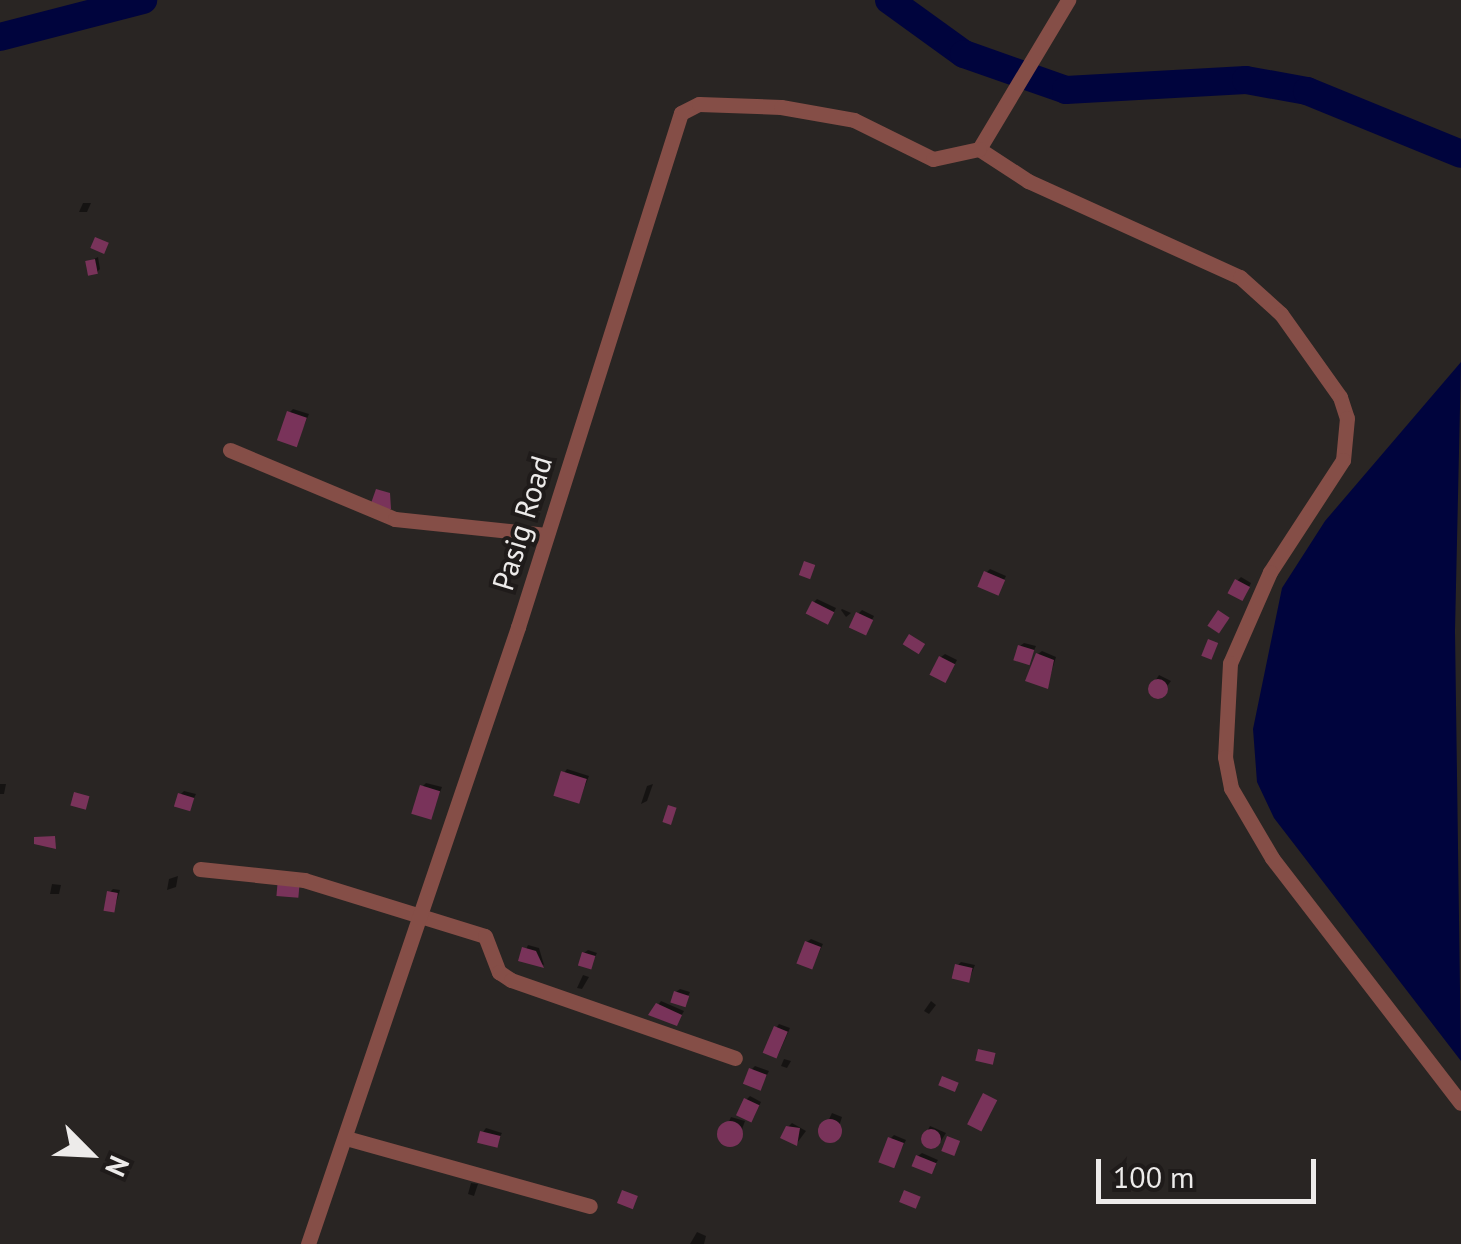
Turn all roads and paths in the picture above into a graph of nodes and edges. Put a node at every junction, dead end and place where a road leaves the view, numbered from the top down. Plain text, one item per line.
1 (1068, 0) edge
2 (978, 149) junction
3 (230, 450) dead end
4 (546, 534) junction
5 (200, 869) dead end
6 (422, 915) junction
7 (734, 1058) dead end
8 (1461, 1103) edge
9 (346, 1138) junction
10 (590, 1206) dead end
11 (308, 1244) edge

1 - 2 street
2 - 4 street, Pasig Road
2 - 8 street
3 - 4 street
4 - 6 street, Pasig Road
5 - 6 street
6 - 7 street
6 - 9 street, Pasig Road
9 - 10 street
9 - 11 street, Pasig Road

